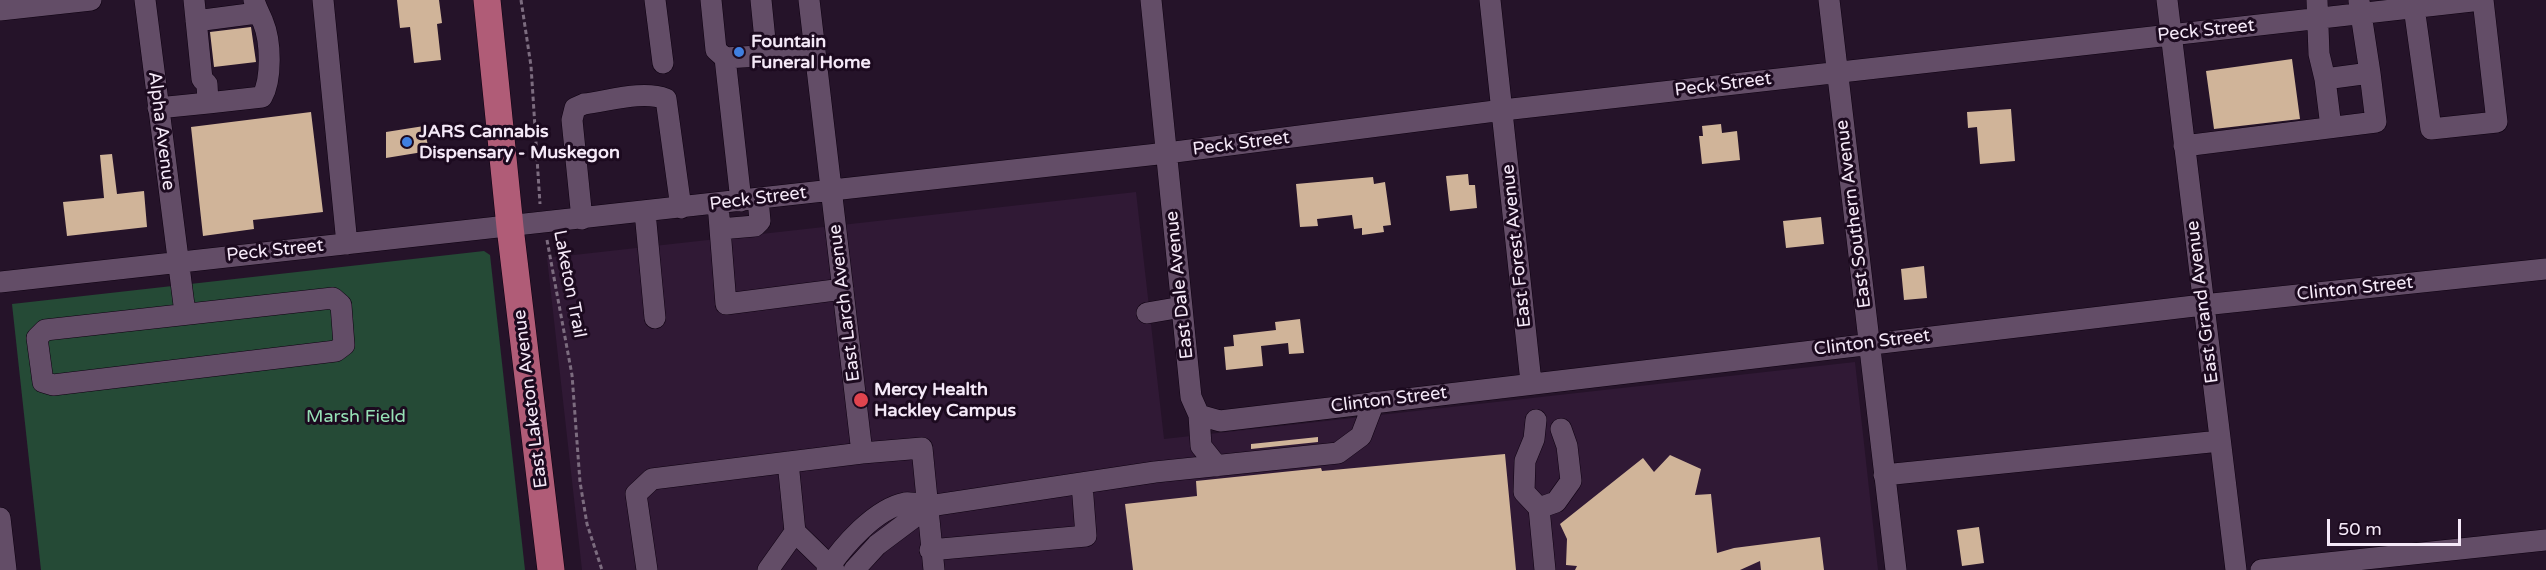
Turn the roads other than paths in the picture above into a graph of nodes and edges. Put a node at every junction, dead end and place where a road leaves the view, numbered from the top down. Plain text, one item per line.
1 (91, 0) edge
2 (145, 0) edge
3 (194, 0) edge
4 (322, 0) edge
5 (487, 0) edge
6 (655, 0) edge
7 (711, 0) edge
8 (761, 0) edge
9 (809, 0) edge
10 (1151, 0) edge
11 (1490, 0) edge
12 (1829, 0) edge
13 (2167, 0) edge
14 (2482, 0) edge
15 (256, 7) edge
16 (2360, 7) edge
17 (2414, 7) junction
18 (2318, 9) edge
19 (0, 10) edge
20 (196, 21) junction
21 (2171, 34) junction
22 (815, 51) junction
23 (759, 56) junction
24 (725, 58) junction
25 (663, 63) dead end
26 (1838, 72) junction
27 (2370, 73) junction
28 (2325, 79) junction
29 (207, 93) junction
30 (158, 108) junction
31 (1503, 110) junction
32 (2331, 127) junction
33 (2184, 146) junction
34 (1167, 153) junction
35 (832, 190) junction
36 (749, 200) junction
37 (718, 204) junction
38 (681, 208) junction
39 (645, 212) junction
40 (582, 219) junction
41 (510, 227) junction
42 (720, 229) junction
43 (347, 244) junction
44 (177, 261) junction
45 (2546, 269) edge
46 (0, 282) edge
47 (843, 289) junction
48 (2203, 305) junction
49 (1182, 308) junction
50 (184, 313) junction
51 (1147, 313) dead end
52 (655, 318) dead end
53 (1869, 344) junction
54 (1531, 382) junction
55 (1374, 402) junction
56 (1199, 415) junction
57 (1536, 420) dead end
58 (1561, 429) dead end
59 (2220, 441) junction
60 (862, 453) junction
61 (788, 462) junction
62 (1217, 466) junction
63 (1884, 475) junction
64 (1082, 484) junction
65 (929, 506) junction
66 (1539, 508) junction
67 (0, 518) edge
68 (795, 532) junction
69 (2546, 540) edge
70 (932, 560) edge
71 (4, 564) edge
72 (830, 569) edge
73 (551, 570) edge
74 (647, 570) edge
75 (768, 570) edge
76 (854, 570) edge
77 (1545, 570) edge
78 (1896, 570) edge
79 (2236, 570) edge
80 (2261, 570) edge

1 - 19 street
2 - 30 street, Alpha Avenue
3 - 20 street
4 - 43 street
5 - 41 main road, East Laketon Avenue
6 - 25 street
7 - 24 street
8 - 23 street
9 - 22 street, East Larch Avenue
10 - 34 street, East Dale Avenue
11 - 31 street, East Forest Avenue
12 - 26 street, East Southern Avenue
13 - 21 street, East Grand Avenue
14 - 17 street, Peck Street
14 - 17 street
15 - 20 street
15 - 29 street
16 - 17 street, Peck Street
16 - 18 street, Peck Street
16 - 27 street
18 - 21 street, Peck Street
18 - 28 street
20 - 29 street
21 - 26 street, Peck Street
21 - 33 street, East Grand Avenue
22 - 23 street
22 - 35 street, East Larch Avenue
23 - 24 street
24 - 36 street
26 - 31 street, Peck Street
26 - 53 street, East Southern Avenue
27 - 28 street
27 - 32 street
28 - 32 street
29 - 30 street
30 - 44 street, Alpha Avenue
31 - 34 street, Peck Street
31 - 54 street, East Forest Avenue
32 - 33 street
33 - 48 street, East Grand Avenue
34 - 35 street, Peck Street
34 - 49 street, East Dale Avenue
35 - 36 street, Peck Street
35 - 47 street, East Larch Avenue
36 - 37 street, Peck Street
36 - 42 street
37 - 38 street, Peck Street
37 - 42 street
38 - 39 street, Peck Street
38 - 40 street
39 - 40 street, Peck Street
39 - 52 street
40 - 41 street, Peck Street
41 - 43 street, Peck Street
41 - 73 main road, East Laketon Avenue
42 - 47 street
43 - 44 street, Peck Street
44 - 46 street, Peck Street
44 - 50 street, Alpha Avenue
45 - 48 street, Clinton Street
47 - 60 street, East Larch Avenue
48 - 53 street, Clinton Street
48 - 59 street, East Grand Avenue
49 - 51 street
49 - 56 street, East Dale Avenue
50 - 50 street
53 - 54 street, Clinton Street
53 - 63 street, East Southern Avenue
54 - 55 street, Clinton Street
55 - 56 street, Clinton Street
55 - 62 street
56 - 62 street, East Dale Avenue
57 - 66 street
58 - 66 street
59 - 63 street
59 - 79 street, East Grand Avenue
60 - 61 street
60 - 65 street
61 - 68 street
61 - 74 street
62 - 64 street
63 - 78 street, East Southern Avenue
64 - 65 street
64 - 70 street
65 - 70 street
65 - 72 street
65 - 76 street
66 - 77 street
67 - 71 street
68 - 72 street
68 - 75 street
69 - 80 street

